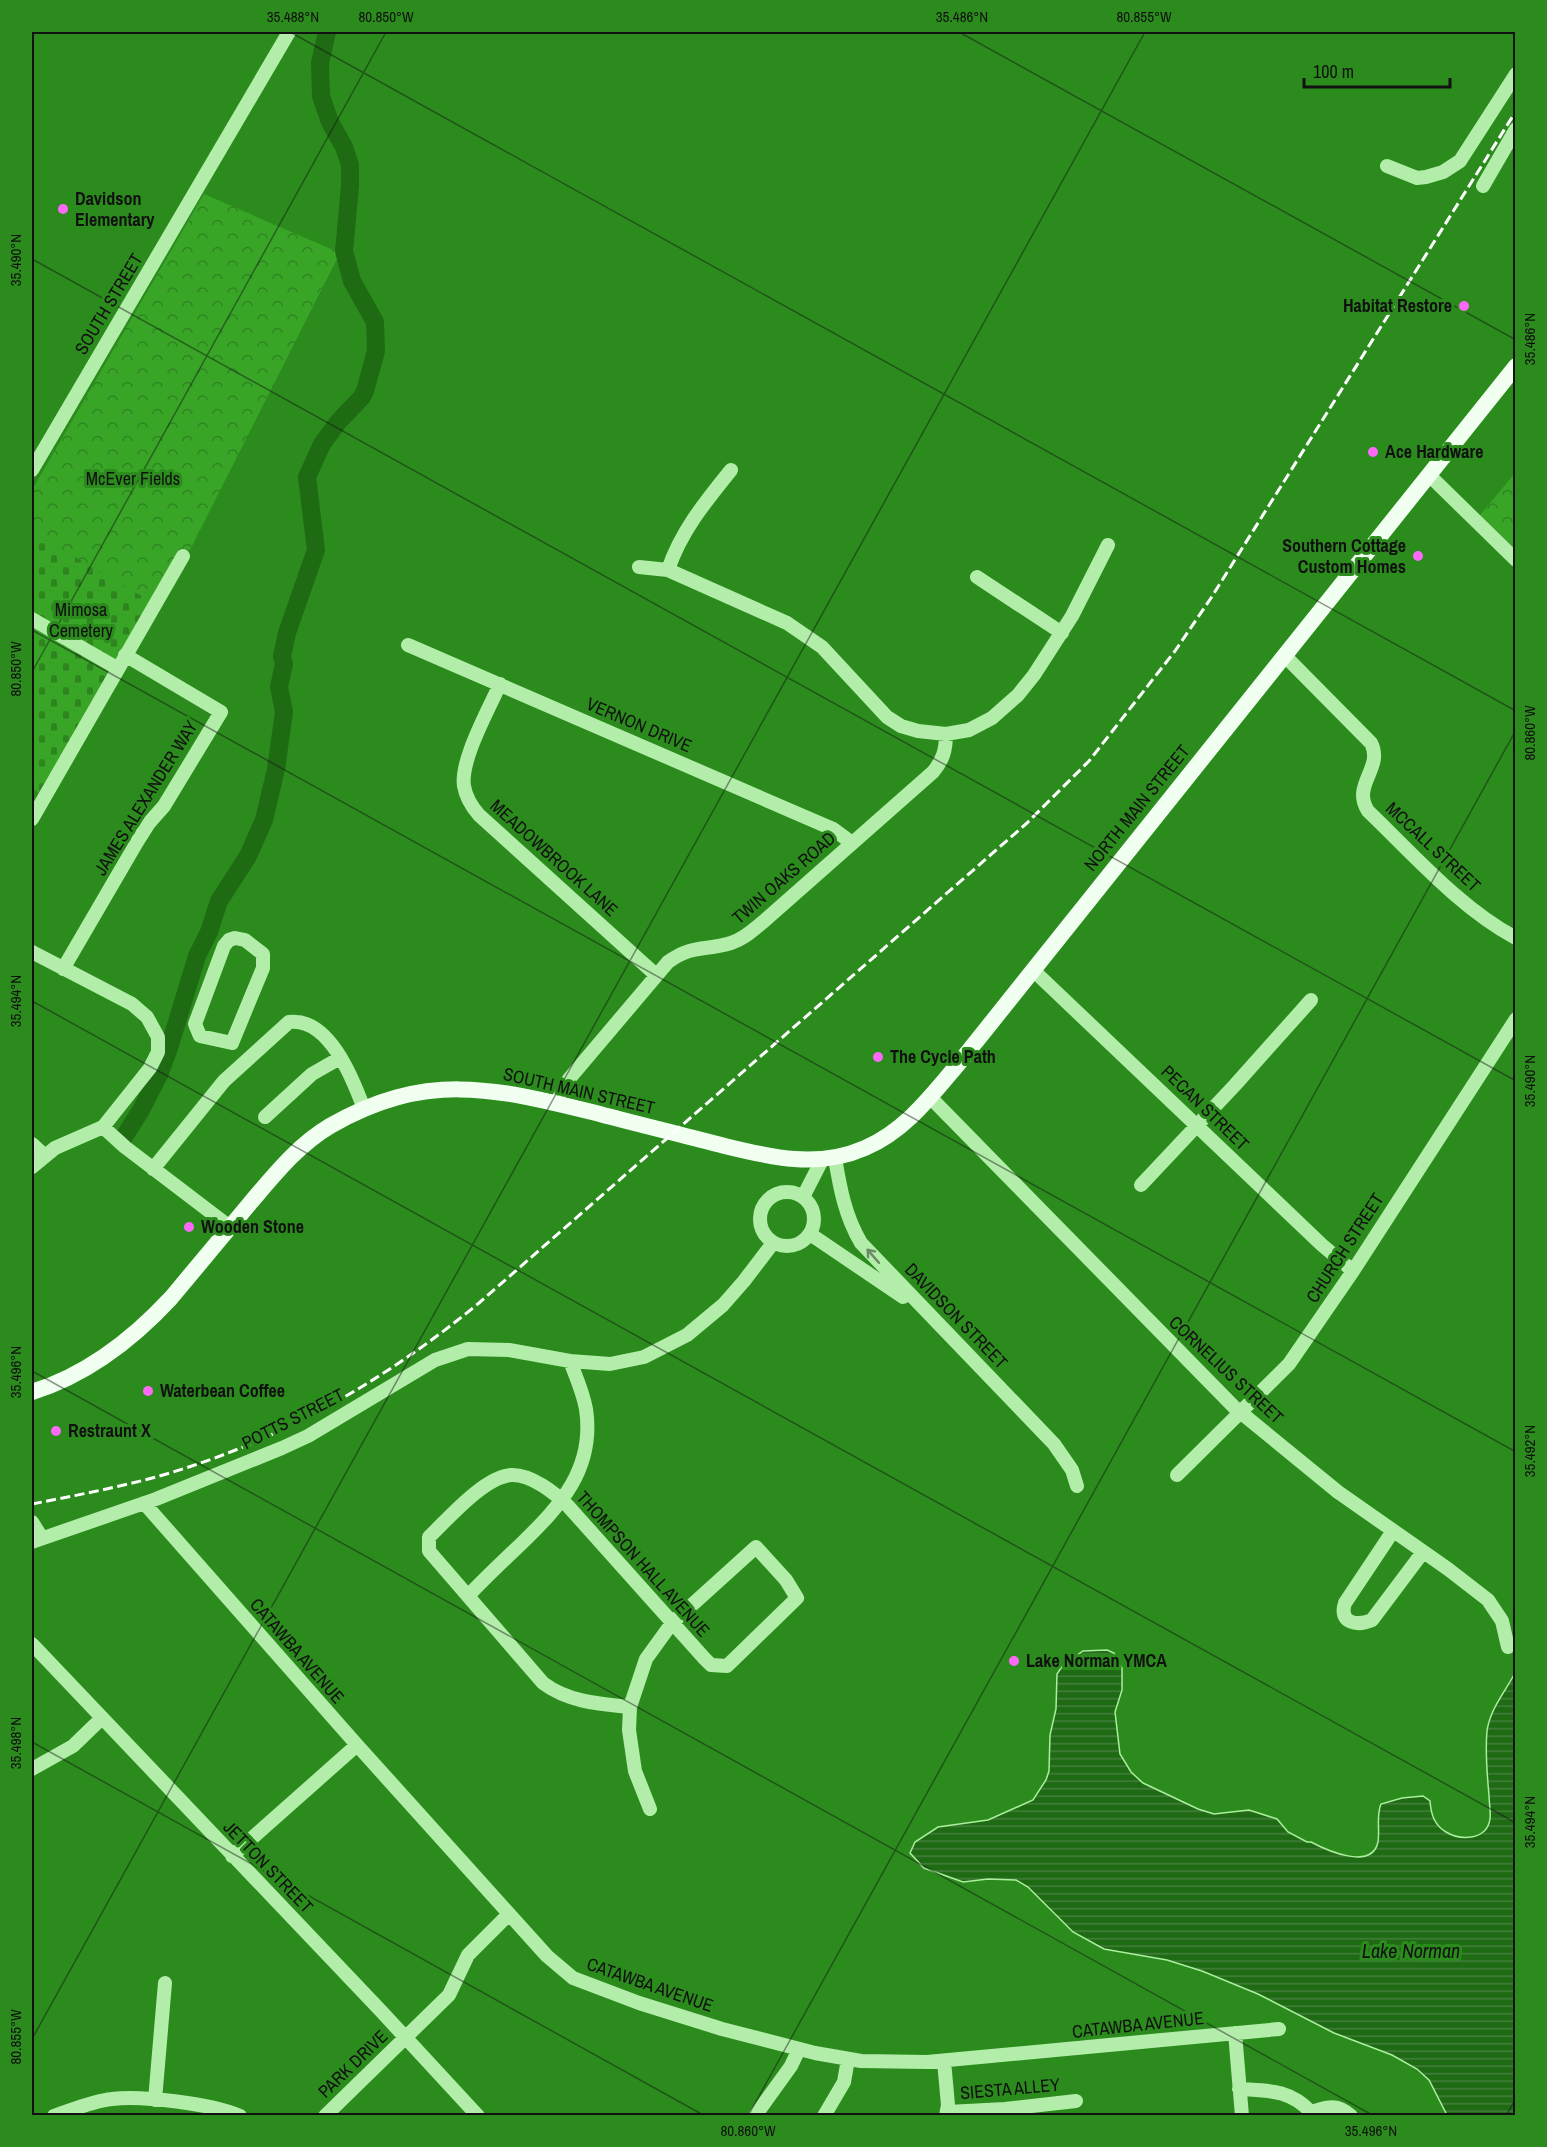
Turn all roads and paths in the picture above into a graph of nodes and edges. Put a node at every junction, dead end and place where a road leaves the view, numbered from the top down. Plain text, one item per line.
1 (289, 32) edge
2 (1515, 74) edge
3 (1515, 129) edge
4 (1387, 165) dead end
5 (1483, 186) dead end
6 (1515, 366) edge
7 (32, 470) edge
8 (731, 470) dead end
9 (1428, 475) junction
10 (1108, 545) dead end
11 (183, 555) dead end
12 (1515, 560) edge
13 (639, 567) dead end
14 (668, 570) junction
15 (977, 577) dead end
16 (32, 619) edge
17 (1062, 633) junction
18 (408, 645) dead end
19 (125, 655) junction
20 (1284, 656) junction
21 (117, 668) junction
22 (500, 684) junction
23 (946, 734) junction
24 (32, 819) edge
25 (852, 843) junction
26 (1515, 938) edge
27 (32, 952) edge
28 (63, 969) junction
29 (1033, 970) junction
30 (656, 975) junction
31 (1311, 1000) dead end
32 (1515, 1019) edge
33 (231, 1043) junction
34 (340, 1058) junction
35 (247, 1059) junction
36 (930, 1097) junction
37 (556, 1103) junction
38 (364, 1109) junction
39 (265, 1117) dead end
40 (1197, 1125) junction
41 (103, 1127) junction
42 (32, 1144) edge
43 (726, 1146) joint
44 (45, 1156) junction
45 (829, 1159) junction
46 (32, 1167) edge
47 (153, 1168) junction
48 (1141, 1185) dead end
49 (803, 1197) junction
50 (230, 1227) junction
51 (810, 1234) junction
52 (773, 1243) junction
53 (1353, 1270) junction
54 (928, 1313) junction
55 (570, 1361) junction
56 (32, 1392) edge
57 (1241, 1412) junction
58 (1177, 1475) dead end
59 (1077, 1486) dead end
60 (562, 1501) junction
61 (144, 1503) junction
62 (32, 1522) edge
63 (1393, 1531) junction
64 (37, 1540) edge
65 (1423, 1552) junction
66 (468, 1596) junction
67 (672, 1623) junction
68 (32, 1644) edge
69 (1508, 1647) dead end
70 (630, 1707) junction
71 (102, 1718) junction
72 (357, 1745) junction
73 (32, 1768) edge
74 (650, 1809) dead end
75 (232, 1856) junction
76 (509, 1914) junction
77 (165, 1983) dead end
78 (1279, 2029) dead end
79 (1235, 2033) junction
80 (406, 2038) junction
81 (799, 2049) junction
82 (848, 2059) junction
83 (944, 2061) junction
84 (1239, 2088) junction
85 (155, 2100) junction
86 (1076, 2101) dead end
87 (830, 2114) edge
88 (947, 2114) edge
89 (1310, 2114) edge
90 (54, 2115) edge
91 (240, 2115) edge
92 (325, 2115) edge
93 (478, 2115) edge
94 (755, 2115) edge
95 (1242, 2115) edge
96 (1351, 2115) edge

1 - 7 street, SOUTH STREET
2 - 4 street
3 - 5 street
6 - 9 main road, NORTH MAIN STREET
8 - 14 street
9 - 12 street
9 - 20 main road, NORTH MAIN STREET
10 - 17 street
11 - 19 street
13 - 14 street
14 - 23 street
15 - 17 street
16 - 21 street
17 - 23 street
18 - 22 street, VERNON DRIVE
19 - 21 street
19 - 28 street, JAMES ALEXANDER WAY
20 - 26 street, MCCALL STREET
20 - 29 main road, NORTH MAIN STREET
21 - 24 street
22 - 25 street, VERNON DRIVE
22 - 30 street, MEADOWBROOK LANE
23 - 25 street, TWIN OAKS ROAD
25 - 30 street, TWIN OAKS ROAD
27 - 28 street
28 - 41 street
29 - 36 main road, NORTH MAIN STREET
29 - 40 street, PECAN STREET
30 - 37 street, TWIN OAKS ROAD
31 - 40 street
32 - 53 street, CHURCH STREET
33 - 33 street
33 - 35 street
34 - 35 street
34 - 38 street
34 - 39 street
35 - 47 street
36 - 45 main road, NORTH MAIN STREET
36 - 57 street, CORNELIUS STREET
37 - 38 main road, SOUTH MAIN STREET
37 - 43 main road, SOUTH MAIN STREET
38 - 50 main road, SOUTH MAIN STREET
40 - 48 street
40 - 53 street, PECAN STREET
41 - 44 street
41 - 47 street
42 - 44 street
43 - 45 main road, NORTH MAIN STREET
44 - 46 street
45 - 49 street
54 -> 45 street, DAVIDSON STREET
47 - 50 street
49 - 51 street
49 - 52 street
50 - 56 main road, SOUTH MAIN STREET
51 - 52 street
51 - 54 street
52 - 55 street, POTTS STREET
53 - 57 street, CHURCH STREET
54 - 59 street, DAVIDSON STREET
55 - 60 street
55 - 61 street, POTTS STREET
57 - 58 street, CHURCH STREET
57 - 63 street, CORNELIUS STREET
60 - 66 street
60 - 66 street, THOMPSON HALL AVENUE
60 - 67 street, THOMPSON HALL AVENUE
61 - 64 street, POTTS STREET
61 - 72 street, CATAWBA AVENUE
62 - 64 street
63 - 65 street, CORNELIUS STREET
63 - 65 street
65 - 69 street, CORNELIUS STREET
66 - 70 street, THOMPSON HALL AVENUE
67 - 67 street, THOMPSON HALL AVENUE
67 - 70 street
68 - 71 street, JETTON STREET
70 - 74 street
71 - 73 street
71 - 75 street, JETTON STREET
72 - 75 street
72 - 76 street, CATAWBA AVENUE
75 - 80 street, JETTON STREET
76 - 80 street, PARK DRIVE
76 - 81 street, CATAWBA AVENUE
77 - 85 street
78 - 79 street, CATAWBA AVENUE
79 - 83 street, CATAWBA AVENUE
79 - 84 street
80 - 92 street, PARK DRIVE
80 - 93 street, JETTON STREET
81 - 82 street, CATAWBA AVENUE
81 - 94 street
82 - 83 street, CATAWBA AVENUE
82 - 87 street
83 - 88 street
84 - 89 street
84 - 95 street
85 - 90 street
85 - 91 street
86 - 88 street, SIESTA ALLEY
89 - 96 street

